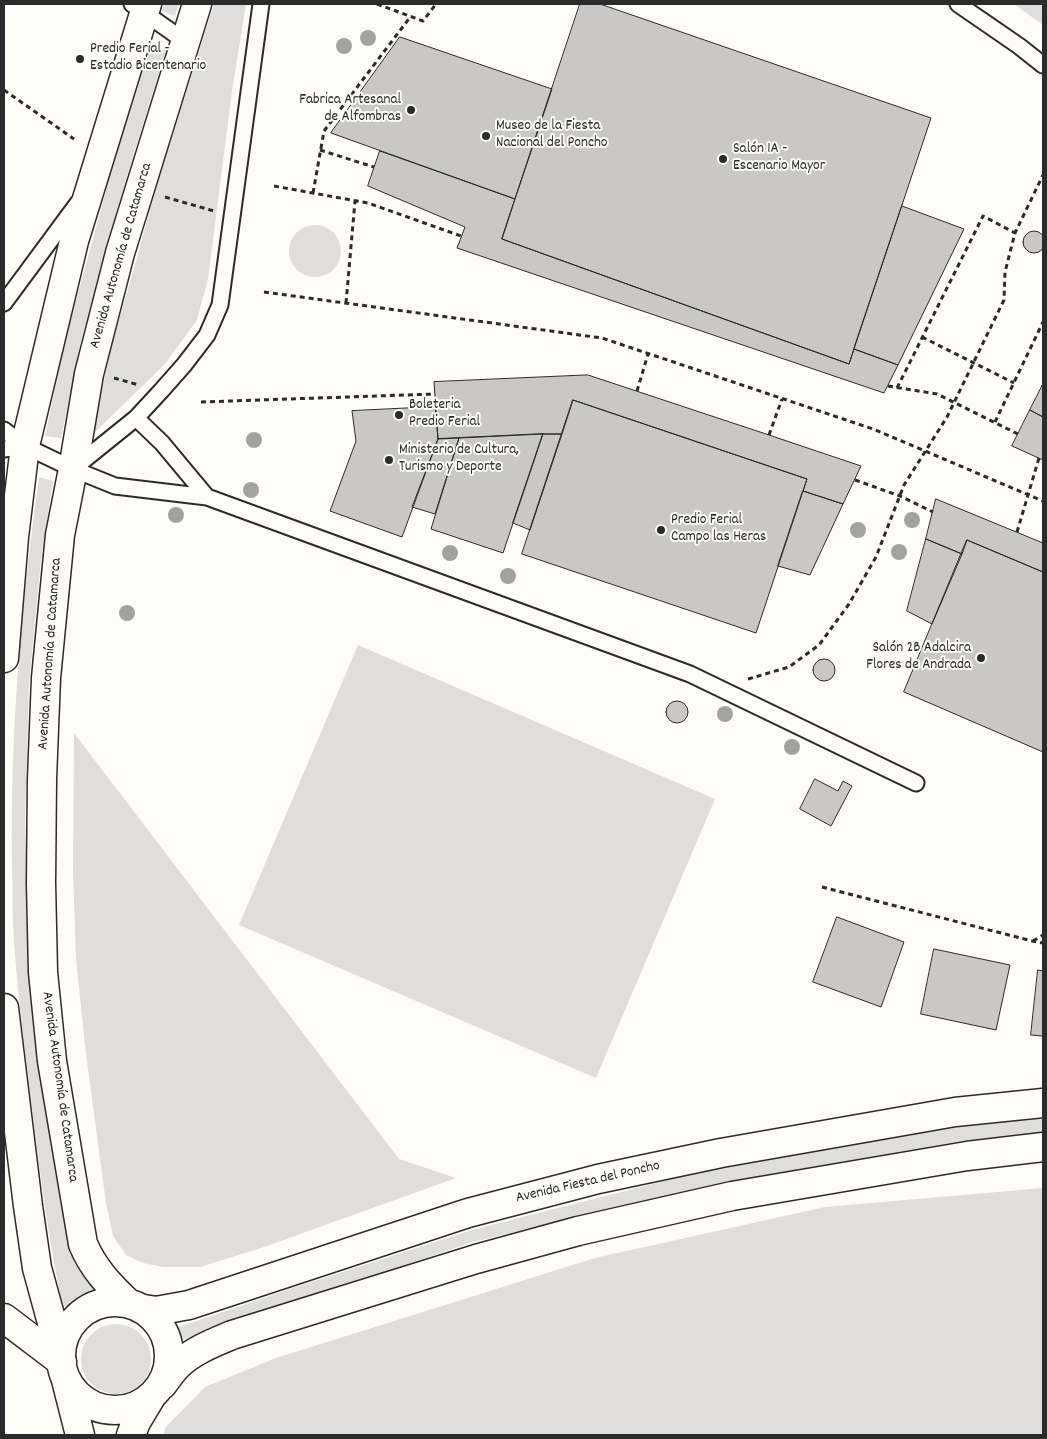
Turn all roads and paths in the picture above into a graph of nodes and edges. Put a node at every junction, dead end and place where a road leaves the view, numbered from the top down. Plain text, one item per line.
1 (197, 4) edge
2 (261, 4) edge
3 (377, 4) edge
4 (436, 4) edge
5 (958, 4) edge
6 (141, 7) edge
7 (412, 16) junction
8 (186, 42) junction
9 (1043, 65) edge
10 (4, 90) edge
11 (74, 139) dead end
12 (320, 150) junction
13 (374, 167) dead end
14 (1043, 175) edge
15 (274, 186) dead end
16 (89, 188) junction
17 (313, 193) junction
18 (163, 196) dead end
19 (355, 201) junction
20 (217, 212) dead end
21 (1015, 232) junction
22 (462, 236) dead end
23 (264, 292) dead end
24 (4, 303) edge
25 (346, 303) junction
26 (1043, 322) edge
27 (922, 337) junction
28 (648, 354) junction
29 (974, 363) junction
30 (108, 377) dead end
31 (1014, 382) junction
32 (142, 386) dead end
33 (888, 386) dead end
34 (897, 388) junction
35 (637, 391) dead end
36 (434, 394) dead end
37 (782, 399) junction
38 (201, 402) dead end
39 (954, 402) junction
40 (136, 418) junction
41 (995, 422) junction
42 (4, 430) edge
43 (1018, 434) dead end
44 (769, 435) dead end
45 (15, 447) edge
46 (925, 451) junction
47 (1038, 458) dead end
48 (73, 469) junction
49 (854, 480) dead end
50 (1028, 495) junction
51 (900, 496) junction
52 (207, 497) junction
53 (1043, 501) edge
54 (933, 512) dead end
55 (1017, 532) dead end
56 (4, 658) edge
57 (719, 687) junction
58 (916, 783) dead end
59 (822, 887) dead end
60 (1043, 935) edge
61 (1032, 941) junction
62 (1043, 943) edge
63 (4, 1008) edge
64 (1043, 1103) edge
65 (1043, 1147) edge
66 (136, 1306) junction
67 (4, 1318) edge
68 (62, 1364) junction
69 (156, 1391) junction
70 (80, 1435) edge
71 (131, 1435) edge

1 - 8 main road, Avenida Autonomía de Catamarca
2 - 40 lane
3 - 7 path
4 - 7 path
5 - 9 lane
6 - 8 lane
6 - 16 main road
7 - 12 path
8 - 48 main road, Avenida Autonomía de Catamarca
10 - 11 path
12 - 13 path
12 - 17 path
14 - 21 path
15 - 17 path
16 - 24 lane
16 - 45 main road
17 - 19 path
18 - 20 path
19 - 22 path
19 - 25 path
21 - 27 path
21 - 29 path
23 - 25 path
25 - 28 path
26 - 31 path
27 - 29 path
27 - 34 path
28 - 35 path
28 - 37 path
29 - 31 path
29 - 39 path
30 - 32 path
31 - 41 path
33 - 34 path
34 - 39 path
36 - 38 path
37 - 44 path
37 - 46 path
39 - 41 path
39 - 46 path
40 - 48 lane
40 - 52 lane
41 - 43 path
42 - 45 lane
45 - 48 lane
45 - 56 main road
46 - 50 path
46 - 51 path
47 - 50 path
48 - 52 lane
48 - 66 main road, Avenida Autonomía de Catamarca
49 - 51 path
50 - 53 path
50 - 55 path
51 - 54 path
51 - 57 path
52 - 57 lane
57 - 58 lane
59 - 61 path
60 - 61 path
61 - 62 path
63 - 68 main road
64 - 66 main road, Avenida Fiesta del Poncho
65 - 69 main road
66 - 68 main road
66 - 69 main road
67 - 68 main road
68 - 69 main road
68 - 70 main road
69 - 71 main road

